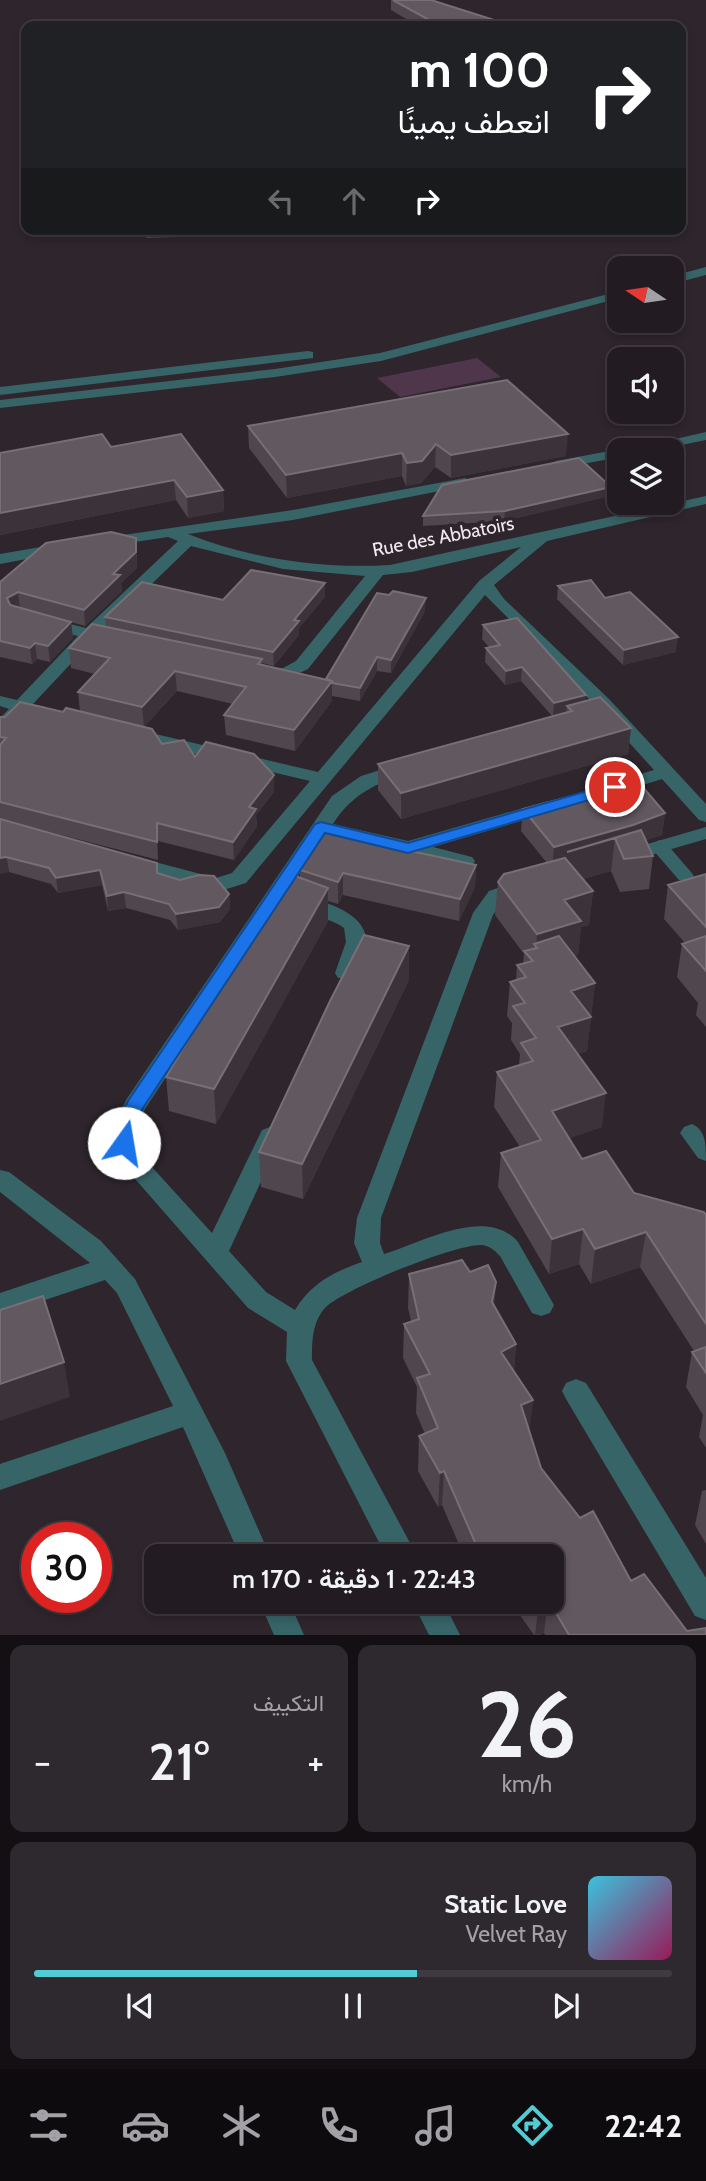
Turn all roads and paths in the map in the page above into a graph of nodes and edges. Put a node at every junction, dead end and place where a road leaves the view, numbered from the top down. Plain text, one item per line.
1 (706, 264) edge
2 (684, 269) edge
3 (706, 271) edge
4 (684, 277) edge
5 (607, 288) edge
6 (607, 297) edge
7 (0, 391) edge
8 (61, 399) junction
9 (0, 404) edge
10 (0, 413) edge
11 (706, 436) edge
12 (684, 440) edge
13 (607, 455) edge
14 (538, 468) edge
15 (483, 479) edge
16 (706, 500) edge
17 (168, 531) junction
18 (541, 538) junction
19 (187, 541) junction
20 (461, 556) junction
21 (0, 559) edge
22 (504, 565) junction
23 (377, 572) junction
24 (485, 584) junction
25 (31, 619) edge
26 (89, 635) junction
27 (128, 644) edge
28 (256, 673) edge
29 (0, 701) edge
30 (21, 707) junction
31 (610, 710) junction
32 (62, 716) edge
33 (583, 717) edge
34 (0, 729) edge
35 (116, 730) edge
36 (421, 764) edge
37 (666, 772) junction
38 (320, 778) junction
39 (589, 795) edge
40 (563, 802) edge
41 (706, 816) edge
42 (321, 827) junction
43 (706, 833) edge
44 (659, 846) junction
45 (408, 848) junction
46 (117, 858) edge
47 (465, 861) edge
48 (607, 862) dead end
49 (685, 876) dead end
50 (542, 881) edge
51 (276, 894) junction
52 (338, 990) edge
53 (279, 1116) edge
54 (0, 1179) edge
55 (215, 1254) junction
56 (111, 1267) junction
57 (377, 1267) junction
58 (0, 1304) edge
59 (541, 1305) dead end
60 (300, 1326) junction
61 (576, 1391) dead end
62 (188, 1413) junction
63 (0, 1478) edge
64 (250, 1544) edge
65 (396, 1544) edge
66 (706, 1606) edge
67 (280, 1614) edge
68 (434, 1614) edge
69 (289, 1635) edge
70 (445, 1635) edge

1 - 2 street
3 - 4 street
5 - 7 street
6 - 8 street
8 - 9 street
8 - 10 street
11 - 12 street
13 - 14 street
15 - 17 street
16 - 18 street, Rue des Abbatoirs
17 - 19 street, Rue des Abbatoirs
17 - 21 street
18 - 20 street, Rue des Abbatoirs
18 - 22 street
19 - 23 street, Rue des Abbatoirs
19 - 26 street
20 - 22 street
20 - 23 street, Rue des Abbatoirs
22 - 24 street
23 - 28 street
24 - 31 street
24 - 38 street
25 - 26 street
26 - 27 street
26 - 30 street
29 - 30 street
30 - 32 street
30 - 34 street
31 - 33 street
31 - 37 street
35 - 38 street
36 - 42 street
37 - 39 street
37 - 41 street
38 - 46 street
40 - 45 street
42 - 45 street
42 - 51 street
43 - 44 street
44 - 48 street
44 - 49 lane
45 - 47 street
50 - 57 street
51 - 52 street
51 - 55 street
53 - 55 street
54 - 56 street
55 - 60 street
56 - 58 street
56 - 62 street
57 - 59 street
57 - 60 street
60 - 65 street
61 - 66 street
62 - 63 street
62 - 64 street
67 - 69 street
68 - 70 street

